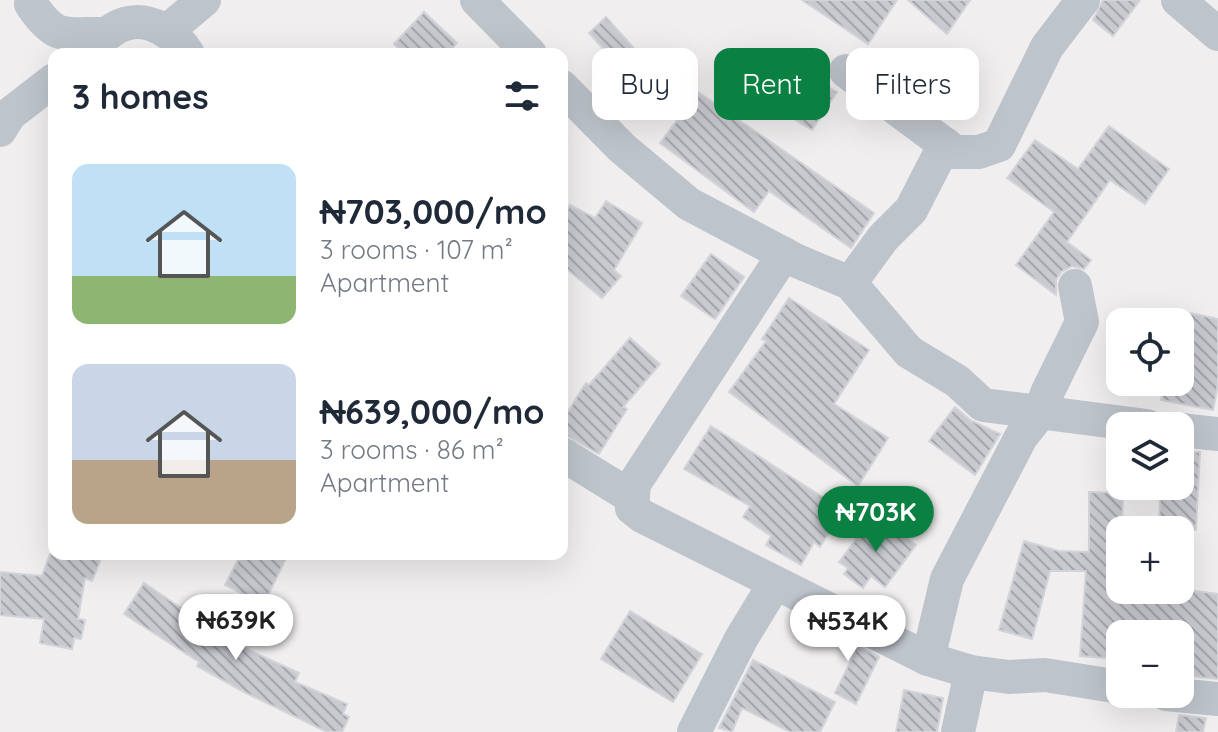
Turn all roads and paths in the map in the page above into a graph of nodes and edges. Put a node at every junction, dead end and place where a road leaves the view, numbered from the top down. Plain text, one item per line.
1 (204, 0) edge
2 (477, 0) edge
3 (1083, 0) edge
4 (1178, 0) edge
5 (31, 4) dead end
6 (1218, 34) edge
7 (178, 43) edge
8 (96, 44) edge
9 (524, 48) edge
10 (48, 85) edge
11 (568, 93) edge
12 (912, 120) edge
13 (0, 130) edge
14 (945, 144) junction
15 (784, 254) junction
16 (850, 283) junction
17 (1075, 286) dead end
18 (1040, 413) junction
19 (1106, 421) edge
20 (1194, 431) edge
21 (1218, 434) edge
22 (568, 458) edge
23 (630, 496) junction
24 (775, 583) junction
25 (928, 659) junction
26 (971, 672) junction
27 (1106, 685) edge
28 (1194, 697) edge
29 (1218, 699) edge
30 (694, 732) edge
31 (958, 732) edge

1 - 7 street
2 - 9 street
3 - 14 street
4 - 6 street
5 - 8 street
7 - 8 street
10 - 13 street
11 - 15 street
12 - 14 street
14 - 16 street
15 - 16 street
15 - 23 street
16 - 18 street
17 - 18 street
18 - 19 street
18 - 25 street
20 - 21 street
22 - 23 street
23 - 24 street
24 - 25 street
24 - 30 street
25 - 26 street
26 - 27 street
26 - 31 street
28 - 29 street

